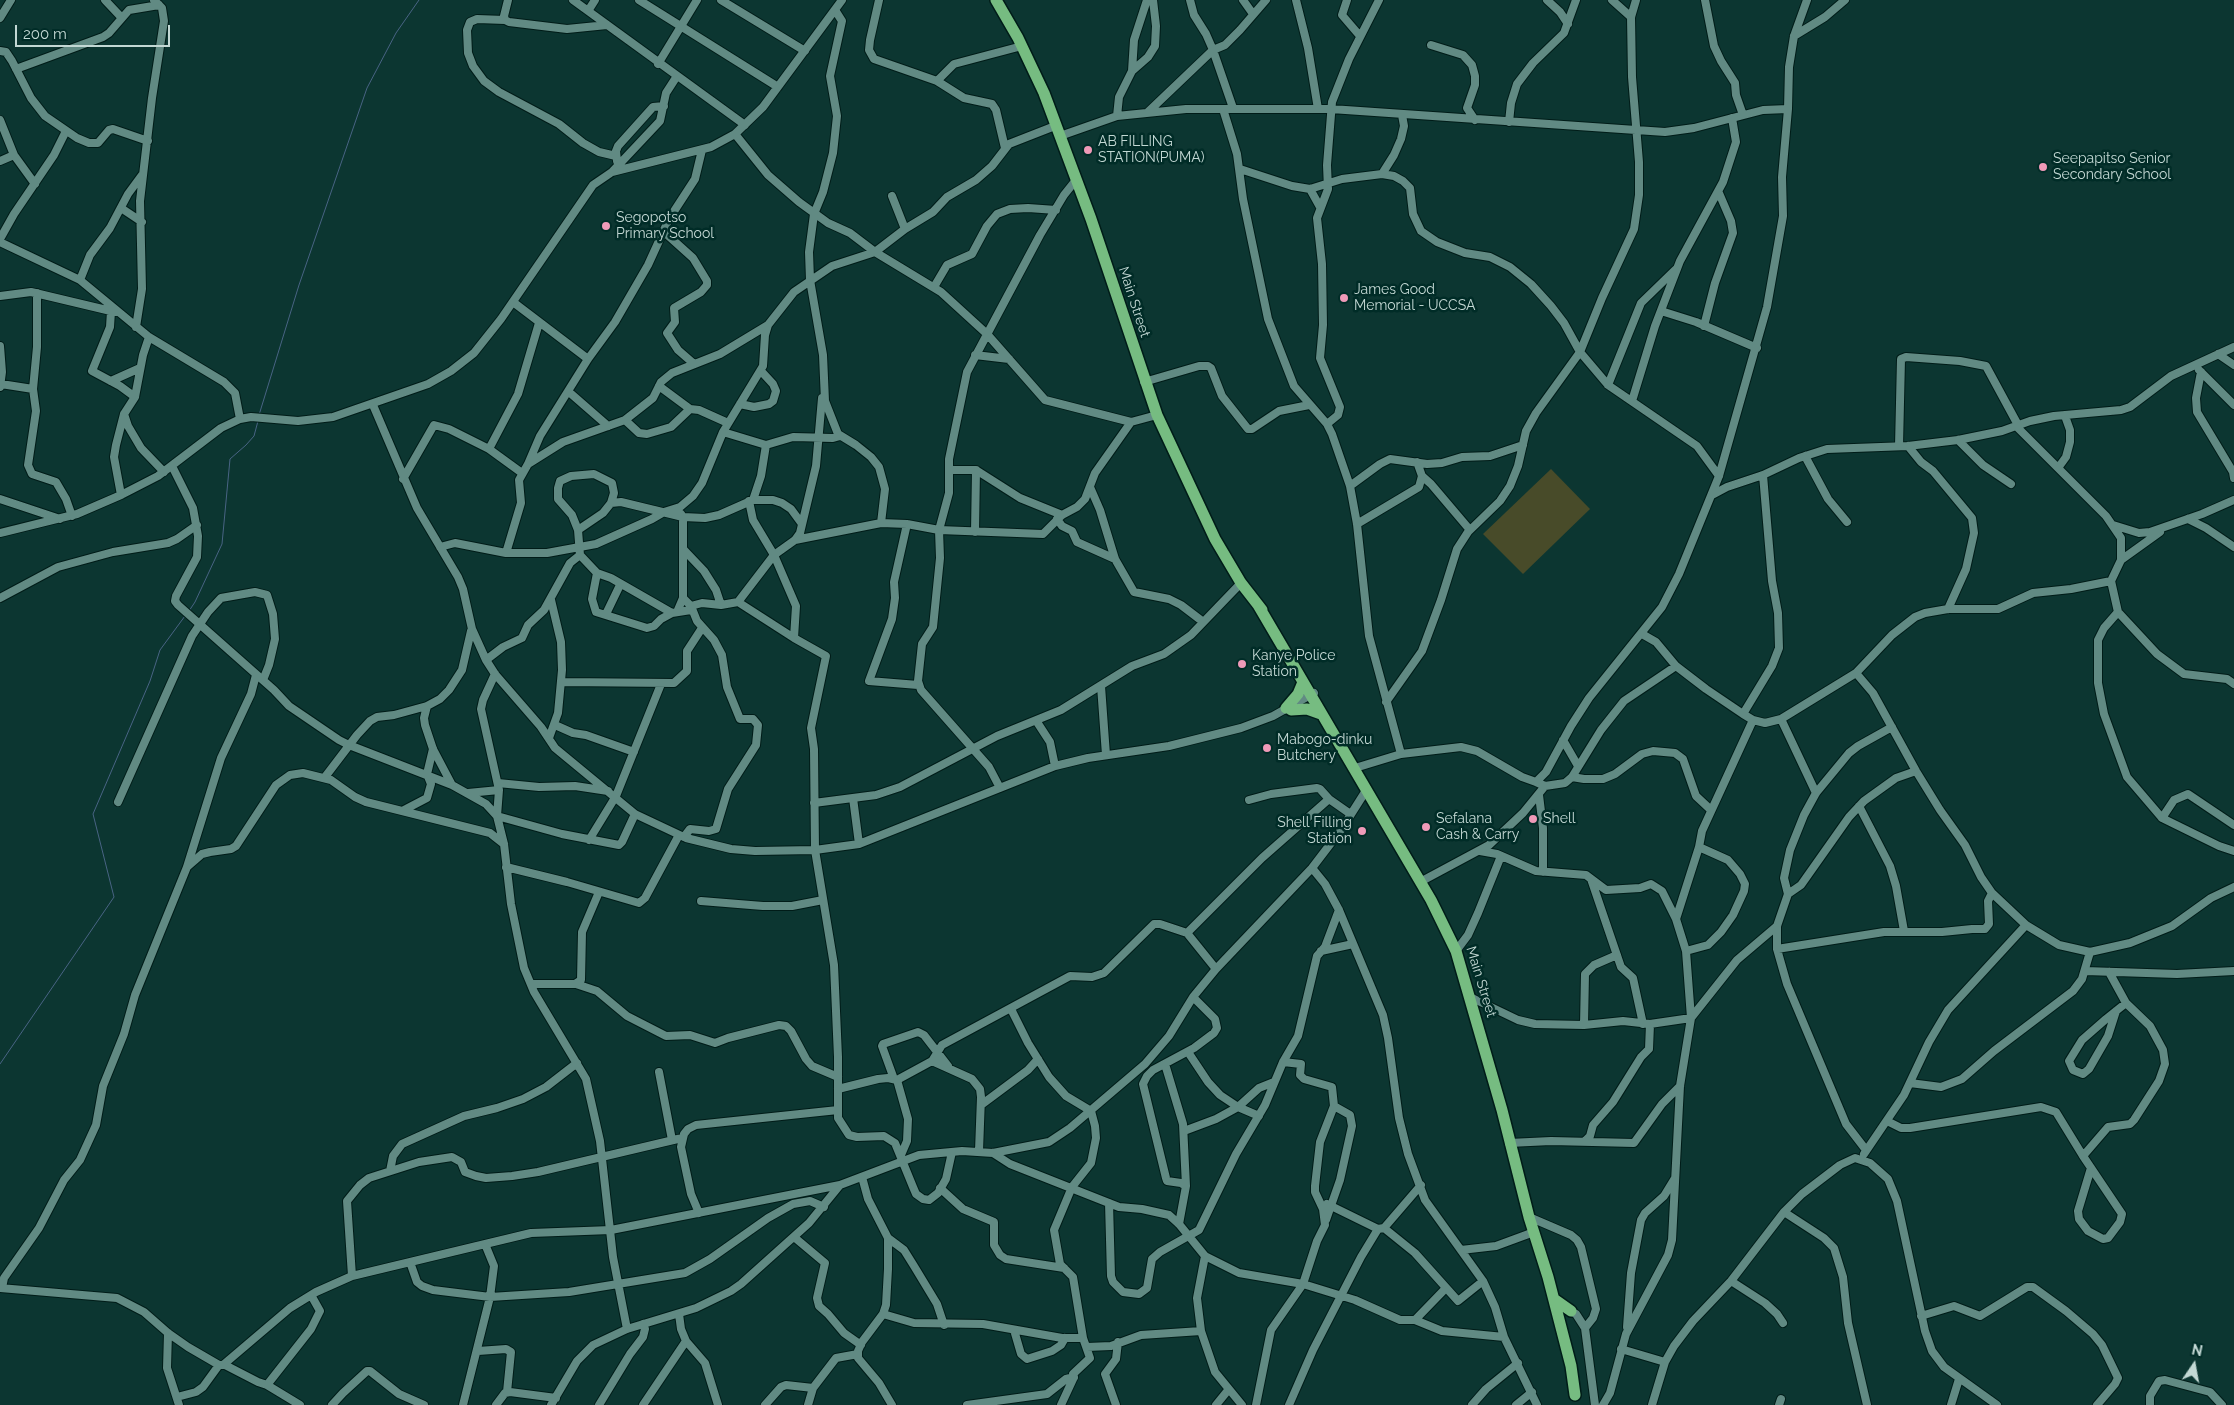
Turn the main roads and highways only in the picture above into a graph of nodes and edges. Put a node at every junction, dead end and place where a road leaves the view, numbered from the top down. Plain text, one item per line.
1 (996, 0) edge
2 (1258, 605) junction
3 (1303, 682) junction
4 (1313, 696) junction
5 (1321, 714) junction
6 (1347, 756) junction
7 (1535, 1235) junction
8 (1554, 1299) junction
9 (1555, 1313) junction
10 (1561, 1329) junction
11 (1577, 1400) edge

1 - 2 highway, Main Street
2 - 3 highway, Main Street
2 - 4 highway, Main Street
3 - 4 highway, Main Street
3 - 5 highway
4 - 5 highway, Main Street
4 - 6 highway, Main Street
5 - 6 highway, Main Street
6 - 7 highway, Main Street
7 - 8 highway, Main Street
7 - 9 highway, Main Street
8 - 9 highway, Main Street
8 - 10 highway
9 - 10 highway
9 - 11 highway
10 - 11 highway

